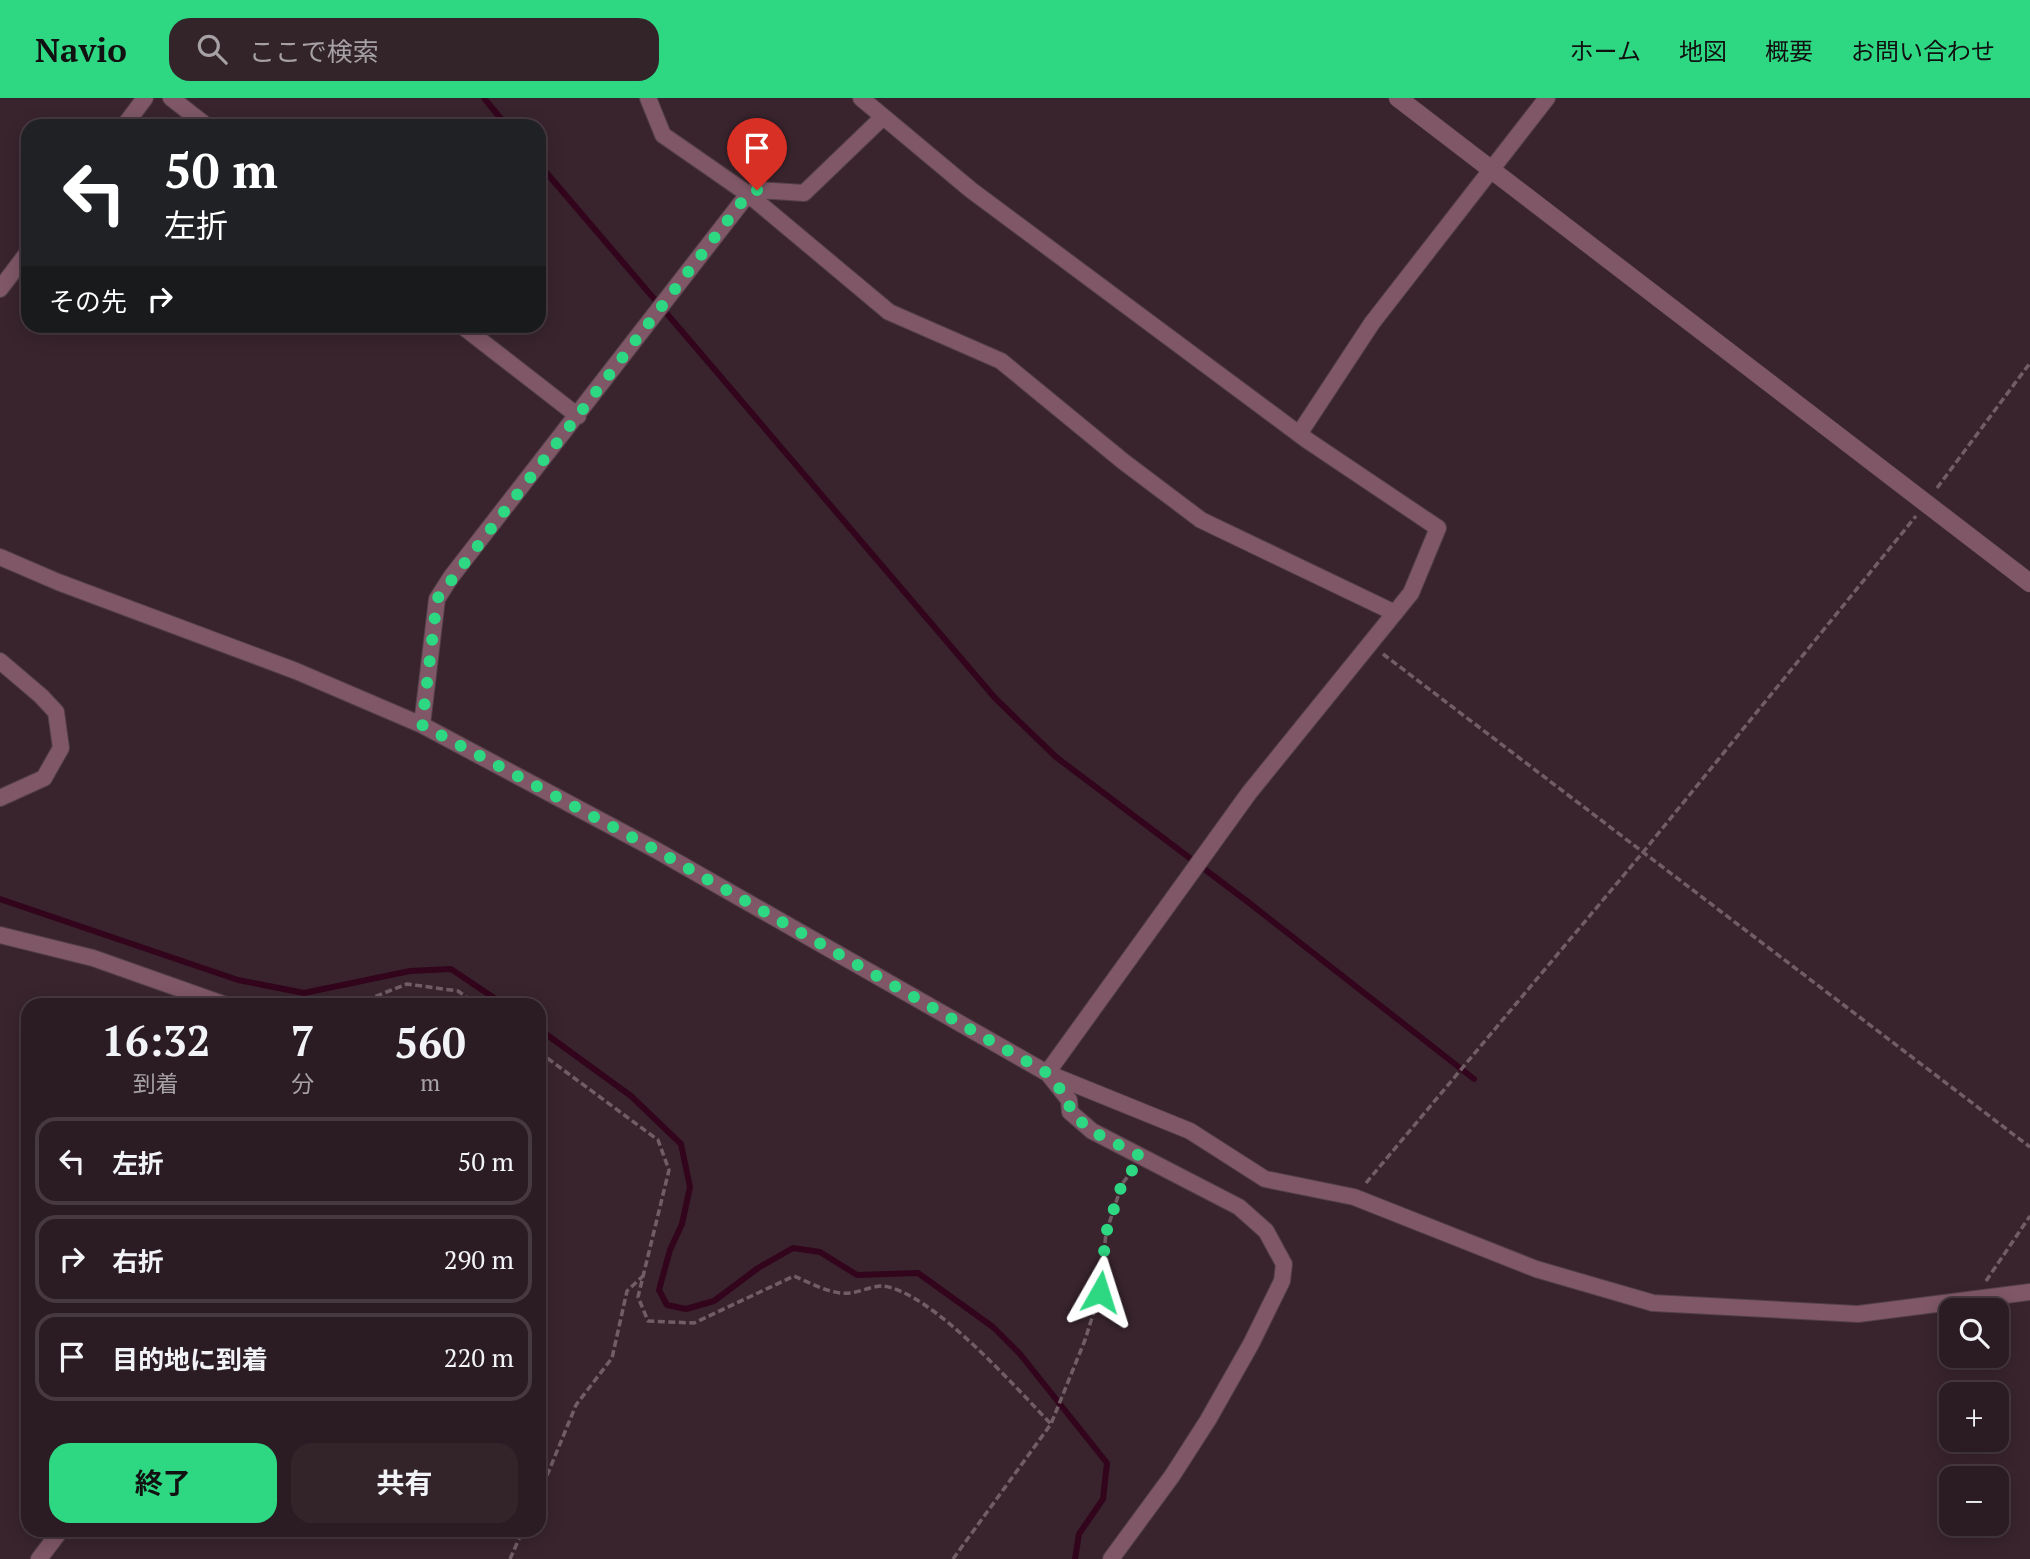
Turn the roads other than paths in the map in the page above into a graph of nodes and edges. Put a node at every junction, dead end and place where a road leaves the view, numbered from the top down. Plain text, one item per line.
1 (145, 98) edge
2 (171, 98) edge
3 (648, 98) edge
4 (861, 98) edge
5 (1398, 98) edge
6 (1547, 98) edge
7 (883, 117) junction
8 (129, 119) edge
9 (198, 119) edge
10 (1491, 170) junction
11 (748, 194) junction
12 (21, 261) edge
13 (0, 289) edge
14 (471, 333) edge
15 (578, 416) junction
16 (1299, 434) junction
17 (0, 557) edge
18 (2030, 583) edge
19 (1395, 613) junction
20 (0, 661) edge
21 (422, 725) junction
22 (0, 799) edge
23 (0, 935) edge
24 (206, 998) edge
25 (1047, 1073) junction
26 (2030, 1292) edge
27 (56, 1537) edge
28 (39, 1559) edge
29 (1111, 1559) edge

1 - 8 street
2 - 9 street
3 - 11 street
4 - 7 street
5 - 10 street
6 - 10 street
7 - 11 street
7 - 16 street
10 - 16 street
10 - 18 street
11 - 15 street
11 - 19 street
12 - 13 street
14 - 15 street
15 - 21 street
16 - 19 street
17 - 21 street
19 - 25 street
20 - 22 street
21 - 25 street
23 - 24 street
25 - 26 street
25 - 29 street
27 - 28 street

